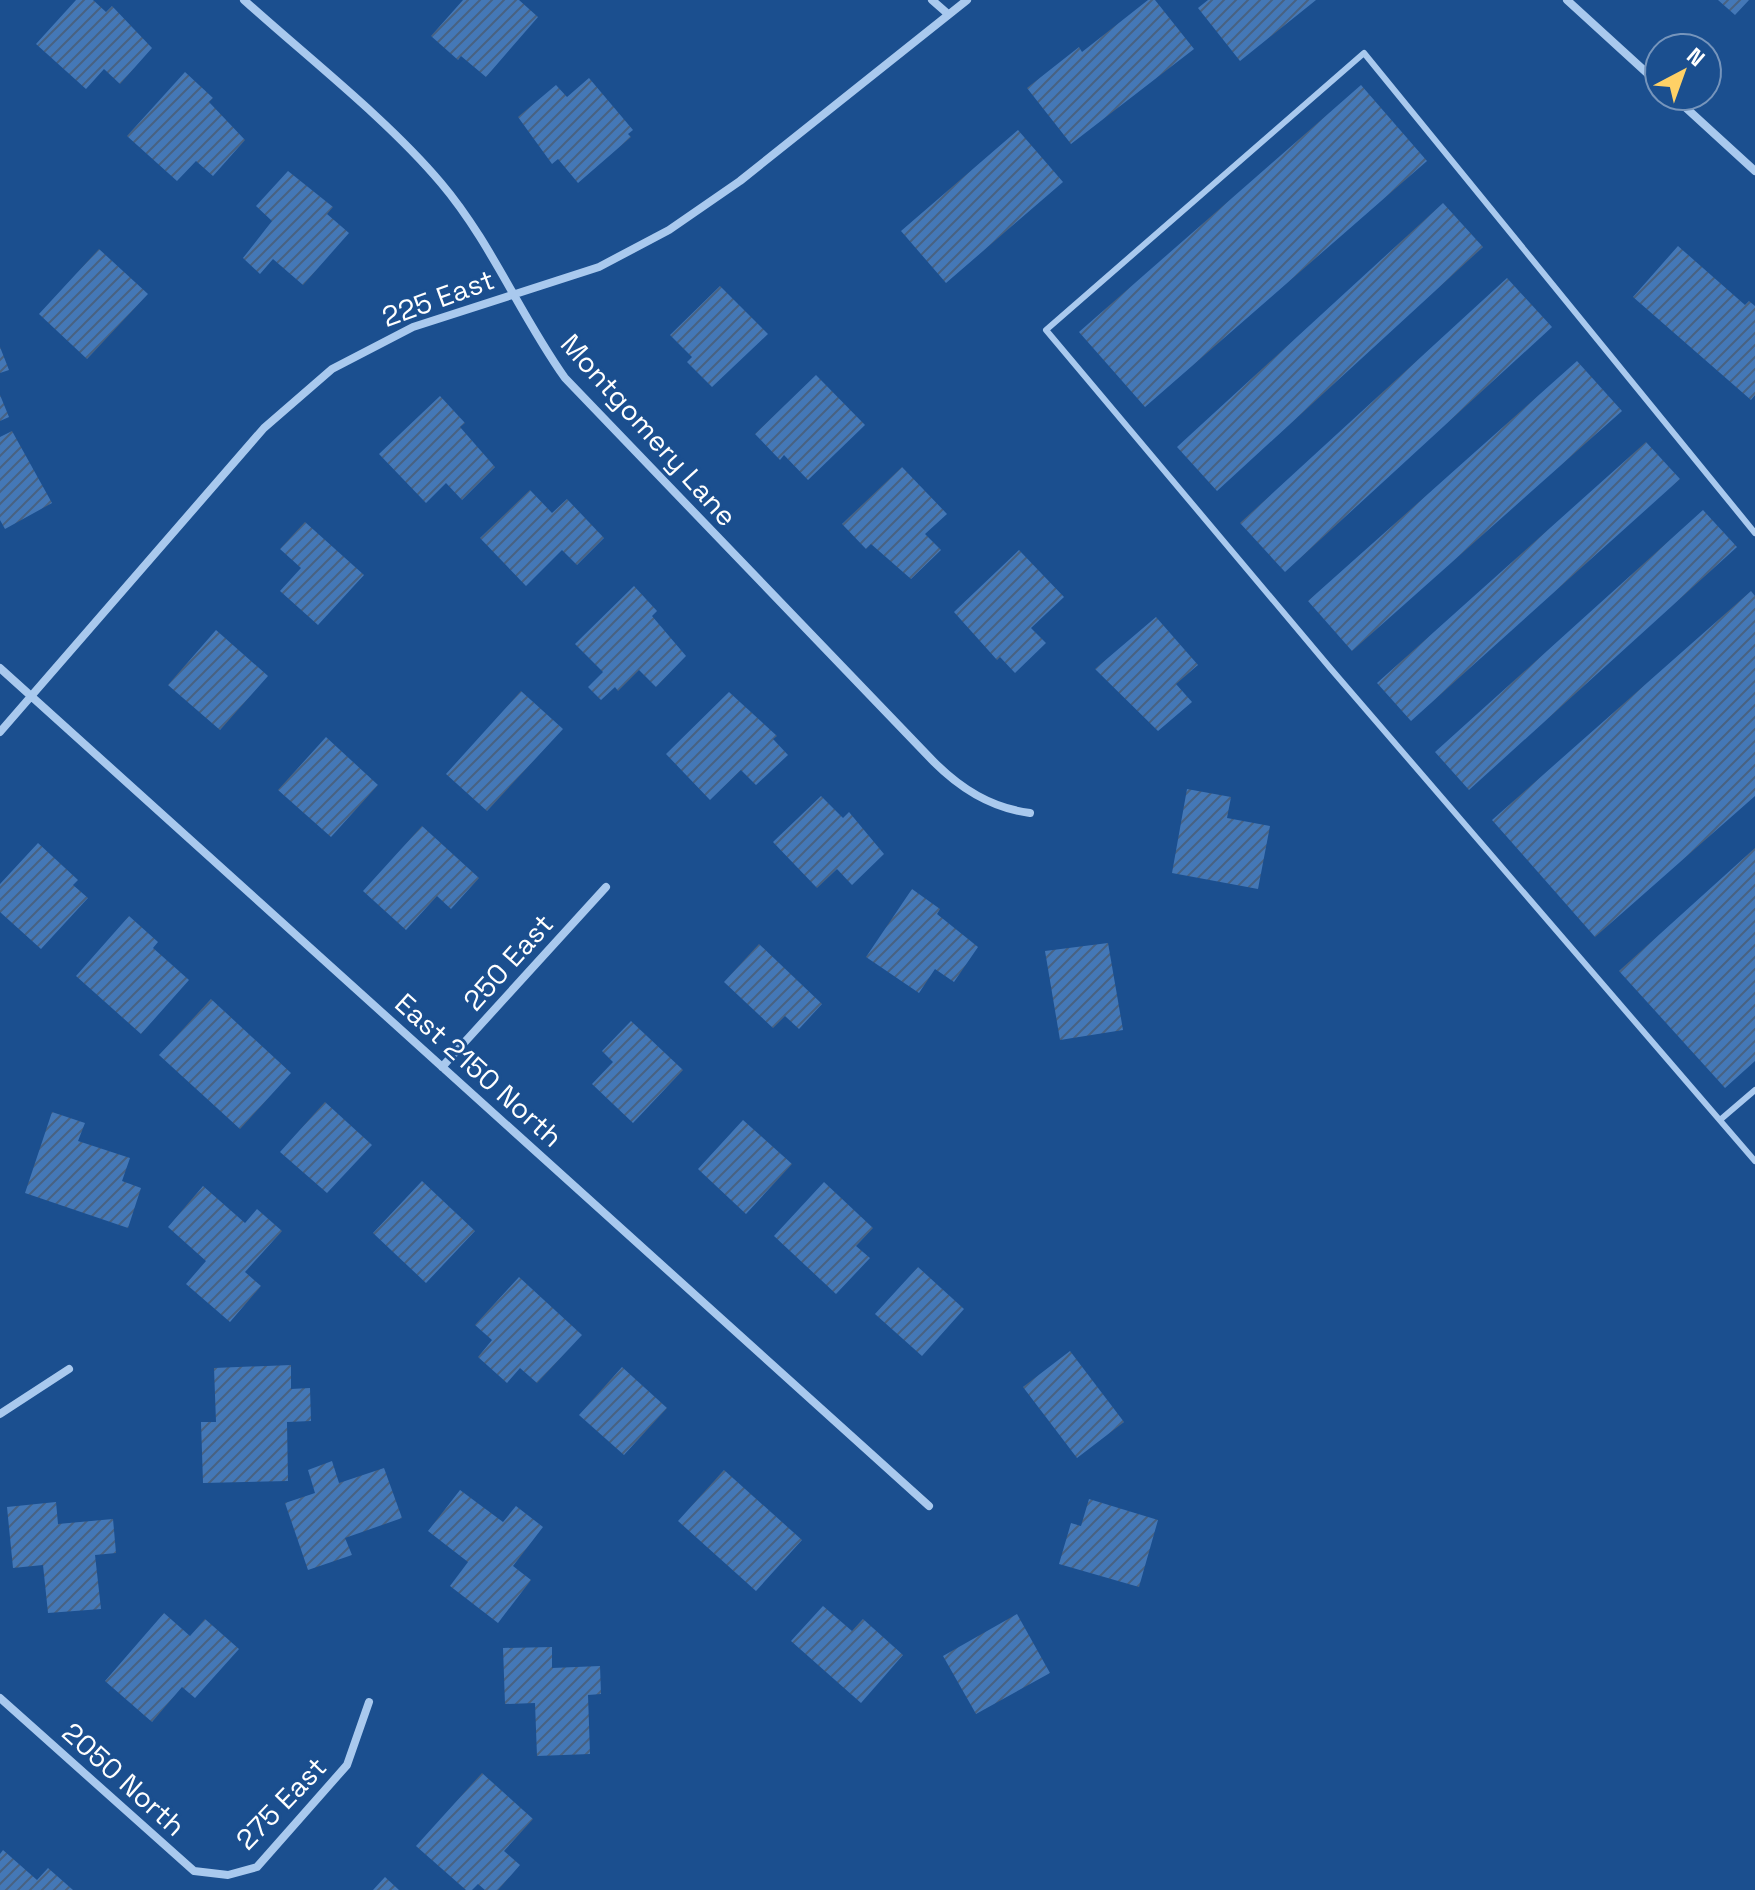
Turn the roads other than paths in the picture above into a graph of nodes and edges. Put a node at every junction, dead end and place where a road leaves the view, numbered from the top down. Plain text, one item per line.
1 (244, 0) edge
2 (932, 0) edge
3 (967, 0) edge
4 (1567, 0) edge
5 (948, 14) junction
6 (1643, 69) edge
7 (1690, 112) edge
8 (1755, 171) edge
9 (511, 295) junction
10 (1755, 533) edge
11 (0, 668) edge
12 (31, 696) junction
13 (0, 732) edge
14 (1030, 813) dead end
15 (606, 887) dead end
16 (442, 1067) junction
17 (1755, 1090) edge
18 (1720, 1120) junction
19 (1755, 1161) edge
20 (69, 1369) dead end
21 (0, 1414) edge
22 (929, 1506) dead end
23 (0, 1698) edge
24 (369, 1702) dead end
25 (228, 1875) joint

1 - 9 street, Montgomery Lane
2 - 5 street
3 - 5 street, 225 East
4 - 6 street
5 - 9 street, 225 East
7 - 8 street
9 - 12 street, 225 East
9 - 14 street, Montgomery Lane
10 - 18 lane
11 - 12 street, East 2150 North
12 - 13 street, 225 East
12 - 16 street, East 2150 North
15 - 16 street, 250 East
16 - 22 street, East 2150 North
17 - 18 lane
18 - 19 lane
20 - 21 street
23 - 25 street, 2050 North
24 - 25 street, 275 East

